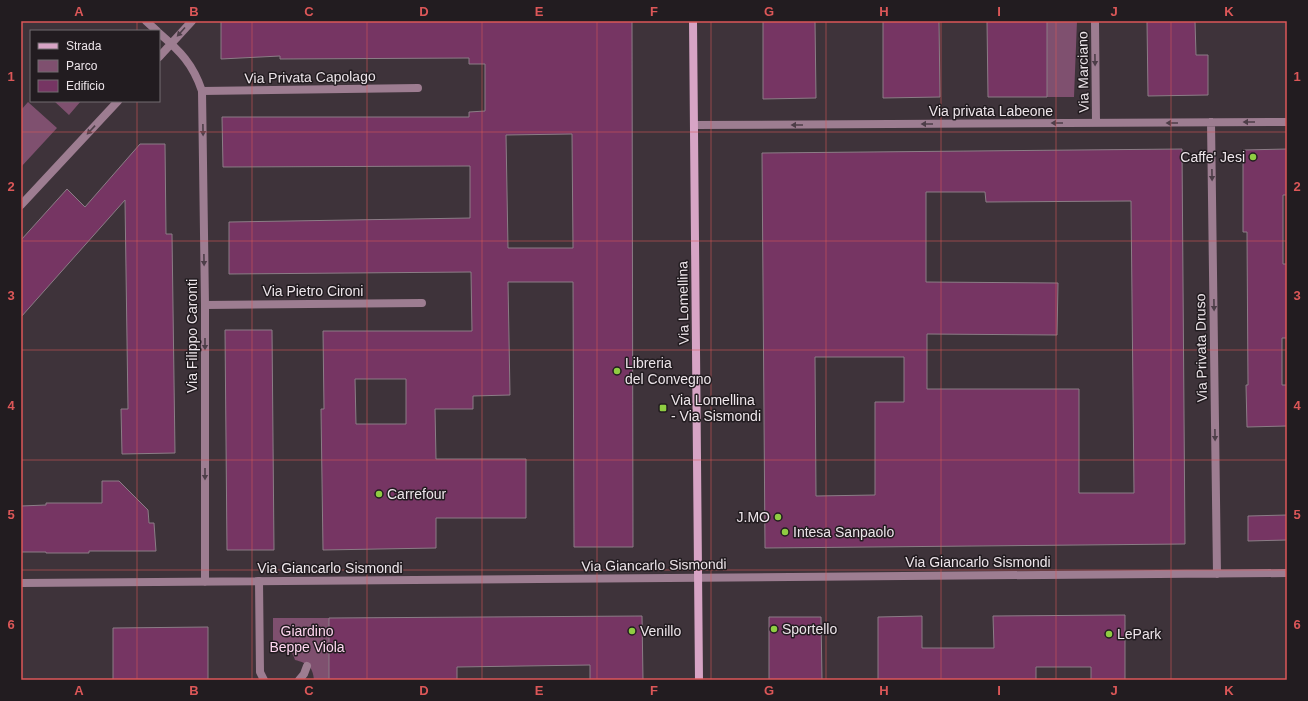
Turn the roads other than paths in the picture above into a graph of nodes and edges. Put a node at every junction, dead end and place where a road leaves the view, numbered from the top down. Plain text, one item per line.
1 (146, 21) edge
2 (192, 21) edge
3 (694, 21) edge
4 (1095, 21) edge
5 (156, 30) edge
6 (160, 34) edge
7 (171, 44) junction
8 (160, 56) edge
9 (418, 88) dead end
10 (202, 91) junction
11 (117, 102) edge
12 (1211, 122) junction
13 (1287, 122) edge
14 (1096, 123) junction
15 (694, 125) junction
16 (21, 205) edge
17 (422, 303) dead end
18 (205, 305) junction
19 (1287, 573) edge
20 (1217, 574) junction
21 (698, 577) junction
22 (260, 581) junction
23 (205, 582) junction
24 (21, 584) edge
25 (307, 666) dead end
26 (264, 680) edge
27 (299, 680) edge
28 (699, 680) edge

1 - 5 street, Via Filippo Caronti
2 -> 7 street
3 - 15 street, Via Lomellina
4 -> 14 street, Via Marciano
6 - 7 street, Via Filippo Caronti
7 - 8 street
7 - 10 street, Via Filippo Caronti
9 - 10 street, Via Privata Capolago
10 -> 18 street, Via Filippo Caronti
11 -> 16 street
13 -> 12 street, Via privata Labeone
12 -> 14 street, Via privata Labeone
12 -> 20 street, Via Privata Druso
14 -> 15 street, Via privata Labeone
15 - 21 street, Via Lomellina
17 - 18 street, Via Pietro Cironi
18 -> 23 street, Via Filippo Caronti
19 - 20 street, Via Giancarlo Sismondi
20 - 21 street, Via Giancarlo Sismondi
21 - 22 street, Via Giancarlo Sismondi
21 - 28 street, Via Lomellina
22 - 23 street, Via Giancarlo Sismondi
22 - 26 street
23 - 24 street, Via Giancarlo Sismondi
25 - 27 street

